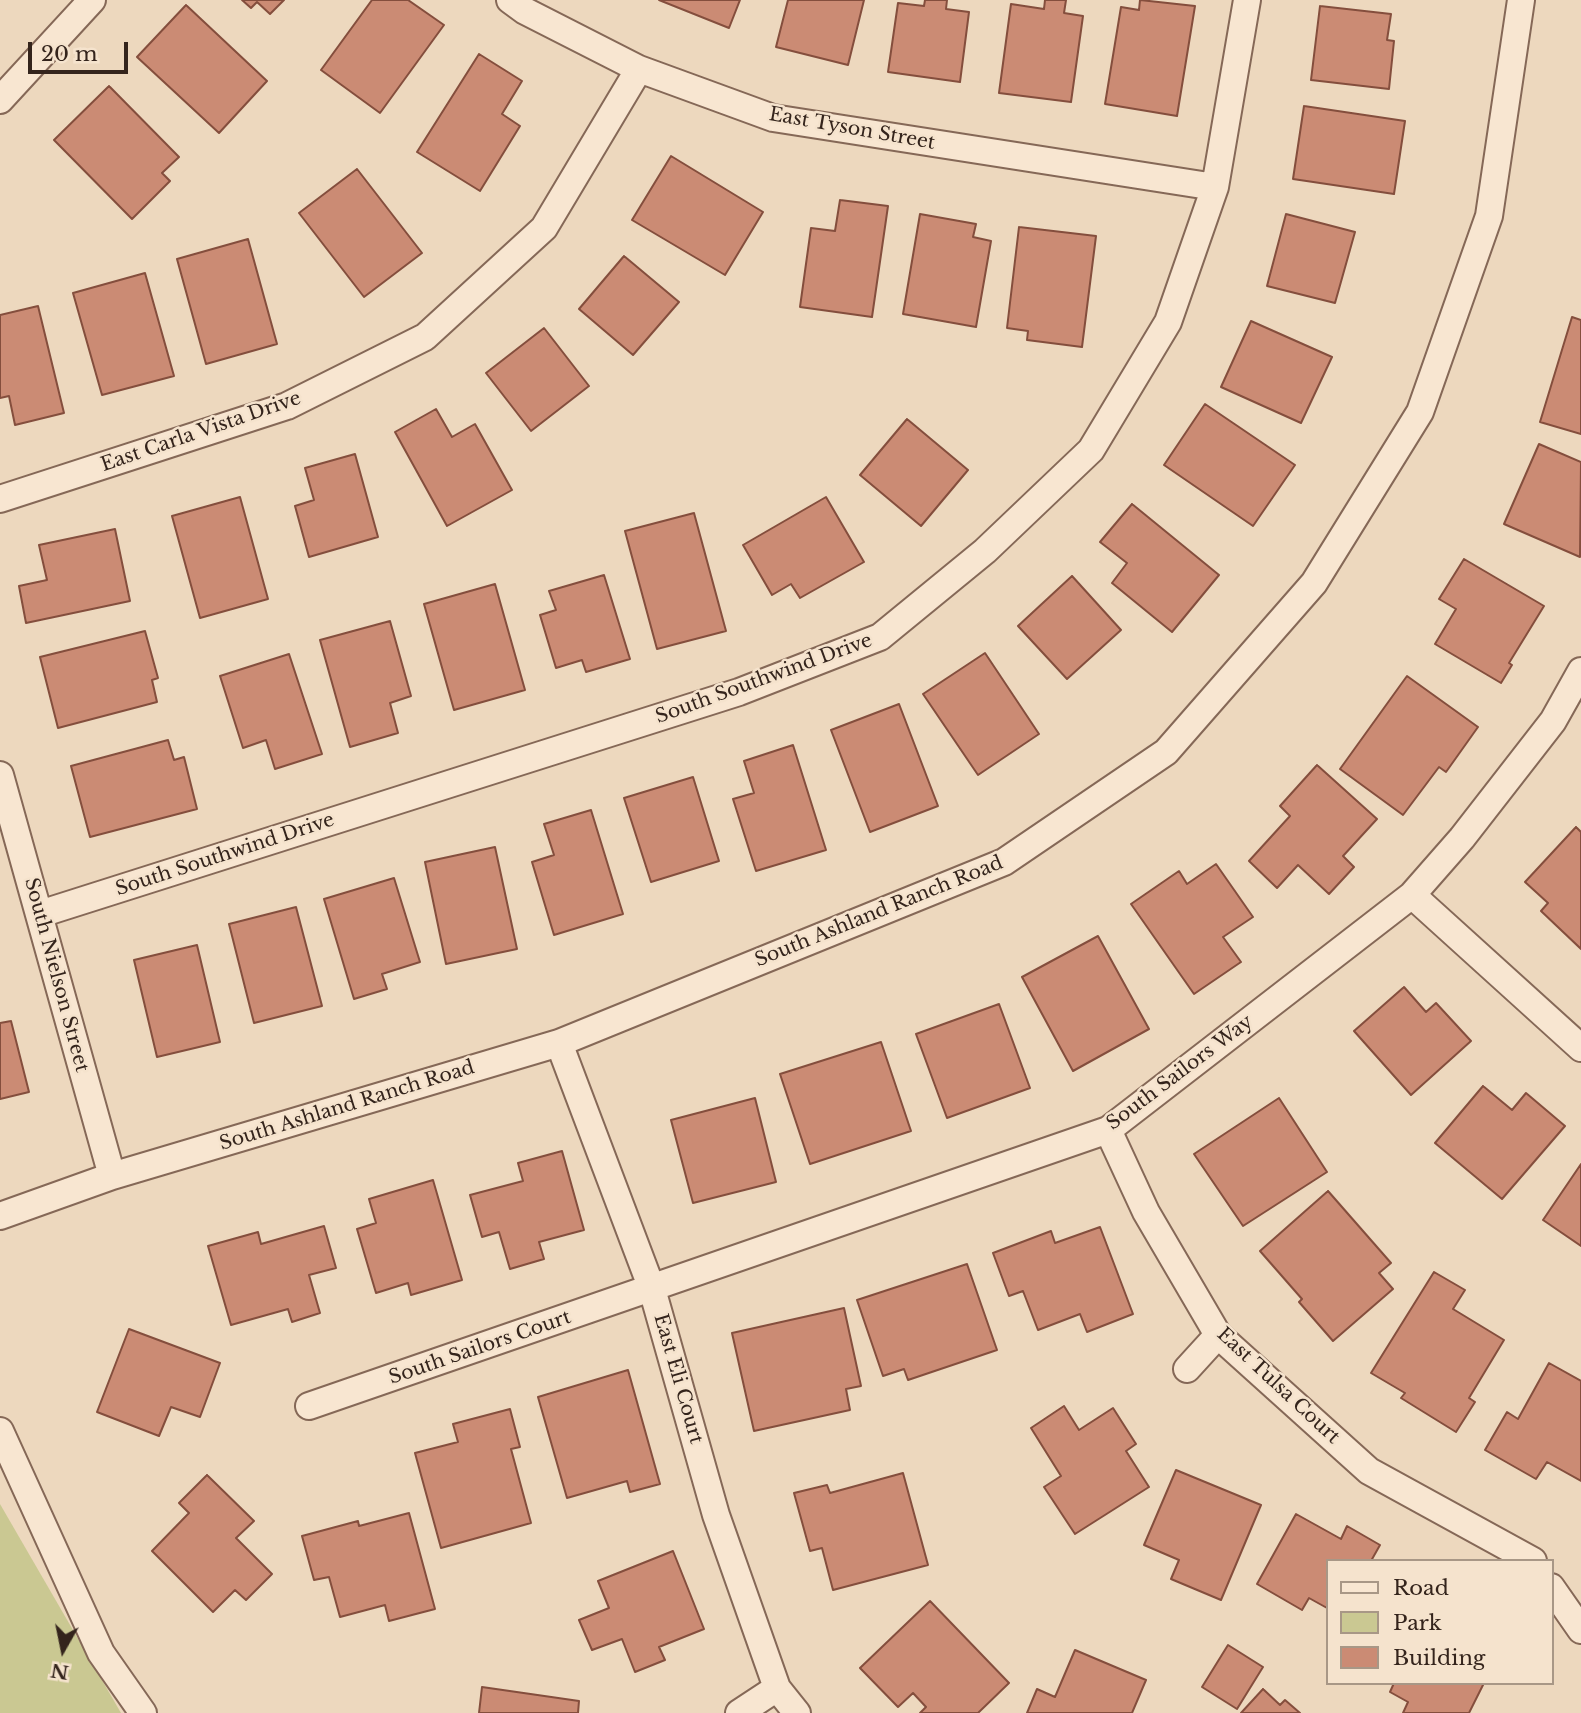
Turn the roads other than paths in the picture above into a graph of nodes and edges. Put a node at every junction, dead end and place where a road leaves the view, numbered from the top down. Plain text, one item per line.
1 (92, 0) edge
2 (510, 0) edge
3 (1247, 0) edge
4 (1521, 0) edge
5 (639, 69) junction
6 (0, 100) edge
7 (1215, 187) junction
8 (0, 499) edge
9 (1581, 671) edge
10 (0, 775) edge
11 (1412, 895) junction
12 (40, 915) junction
13 (559, 1043) junction
14 (1581, 1048) edge
15 (1108, 1130) junction
16 (112, 1176) junction
17 (0, 1216) edge
18 (652, 1289) junction
19 (1218, 1335) junction
20 (1187, 1369) dead end
21 (309, 1406) dead end
22 (0, 1431) edge
23 (1529, 1559) edge
24 (1553, 1590) edge
25 (1581, 1630) edge
26 (777, 1688) junction
27 (143, 1713) edge
28 (739, 1713) edge
29 (797, 1713) edge

1 - 6 street
2 - 5 street, East Tyson Street
3 - 7 street, South Southwind Drive
4 - 13 street, South Ashland Ranch Road
5 - 7 street, East Tyson Street
5 - 8 street, East Carla Vista Drive
7 - 12 street, South Southwind Drive
9 - 11 street, South Sailors Way
10 - 12 street, South Nielson Street
11 - 14 street
11 - 15 street, South Sailors Way
12 - 16 street, South Nielson Street
13 - 16 street, South Ashland Ranch Road
13 - 18 street, East Eli Court
15 - 18 street, South Sailors Way
15 - 19 street, East Tulsa Court
16 - 17 street, South Ashland Ranch Road
18 - 21 street, South Sailors Court
18 - 26 street, East Eli Court
19 - 20 street
19 - 23 street, East Tulsa Court
22 - 27 street
24 - 25 street
26 - 28 street
26 - 29 street, East Eli Court

